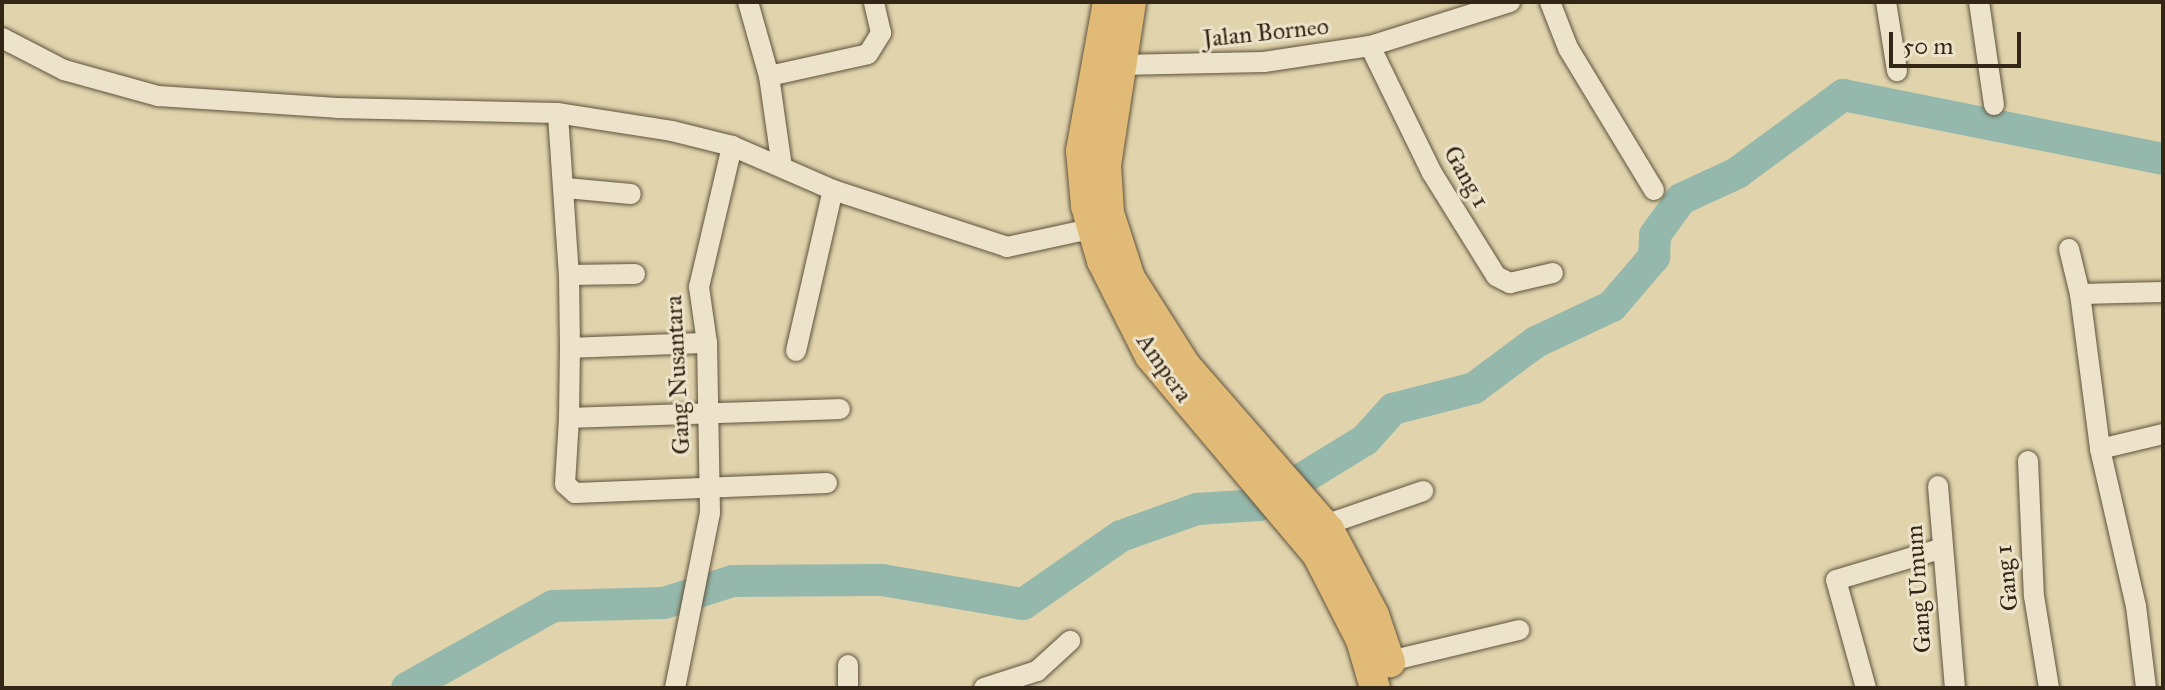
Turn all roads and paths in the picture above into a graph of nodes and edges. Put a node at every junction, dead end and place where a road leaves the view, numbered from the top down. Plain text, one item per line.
1 (748, 2) edge
2 (874, 2) edge
3 (1108, 2) edge
4 (1131, 2) edge
5 (1510, 2) edge
6 (1550, 2) edge
7 (1886, 2) edge
8 (1979, 2) edge
9 (2, 38) edge
10 (1370, 46) junction
11 (1118, 65) junction
12 (1897, 71) dead end
13 (769, 76) junction
14 (1994, 105) dead end
15 (558, 115) junction
16 (732, 146) junction
17 (782, 167) junction
18 (566, 188) junction
19 (1095, 188) junction
20 (833, 190) junction
21 (1654, 190) dead end
22 (631, 194) dead end
23 (1090, 229) junction
24 (2069, 249) dead end
25 (1553, 273) dead end
26 (635, 274) dead end
27 (569, 275) junction
28 (2163, 292) edge
29 (2080, 294) junction
30 (707, 343) junction
31 (570, 348) junction
32 (796, 351) dead end
33 (840, 409) dead end
34 (708, 415) junction
35 (569, 418) junction
36 (2163, 434) edge
37 (2100, 449) junction
38 (2028, 461) dead end
39 (1262, 466) junction
40 (827, 483) dead end
41 (1938, 486) dead end
42 (709, 490) junction
43 (1423, 491) dead end
44 (1309, 515) junction
45 (1940, 549) junction
46 (1519, 630) dead end
47 (1070, 641) dead end
48 (848, 665) dead end
49 (1392, 674) edge
50 (675, 688) edge
51 (848, 688) edge
52 (984, 688) edge
53 (1375, 688) edge
54 (1866, 688) edge
55 (1955, 688) edge
56 (2049, 688) edge
57 (2146, 688) edge

1 - 13 street
2 - 13 street
3 - 19 main road, Ampera
4 - 11 main road, Ampera
5 - 10 street, Jalan Borneo
6 - 21 street
7 - 12 street
8 - 14 street
9 - 15 street
10 - 11 street, Jalan Borneo
10 - 25 street, Gang 1
11 - 19 main road, Ampera
13 - 17 street
15 - 16 street
15 - 18 street
16 - 17 street
16 - 30 street, Gang Nusantara
17 - 20 street
18 - 22 street
18 - 27 street
19 - 23 main road, Ampera
19 - 39 main road, Ampera
20 - 23 street
20 - 32 street
23 - 39 main road, Ampera
24 - 29 street
26 - 27 street
27 - 31 street
28 - 29 street
29 - 37 street
30 - 31 street
30 - 34 street, Gang Nusantara
31 - 35 street
33 - 34 street
34 - 35 street
34 - 42 street, Gang Nusantara
35 - 42 street
36 - 37 street
37 - 57 street
38 - 56 street, Gang 1
39 - 44 main road, Ampera
40 - 42 street
41 - 45 street, Gang Umum
42 - 50 street, Gang Nusantara
43 - 44 street
44 - 49 main road, Ampera
44 - 53 main road, Ampera
45 - 54 street
45 - 55 street, Gang Umum
46 - 49 street
47 - 52 street
48 - 51 street

